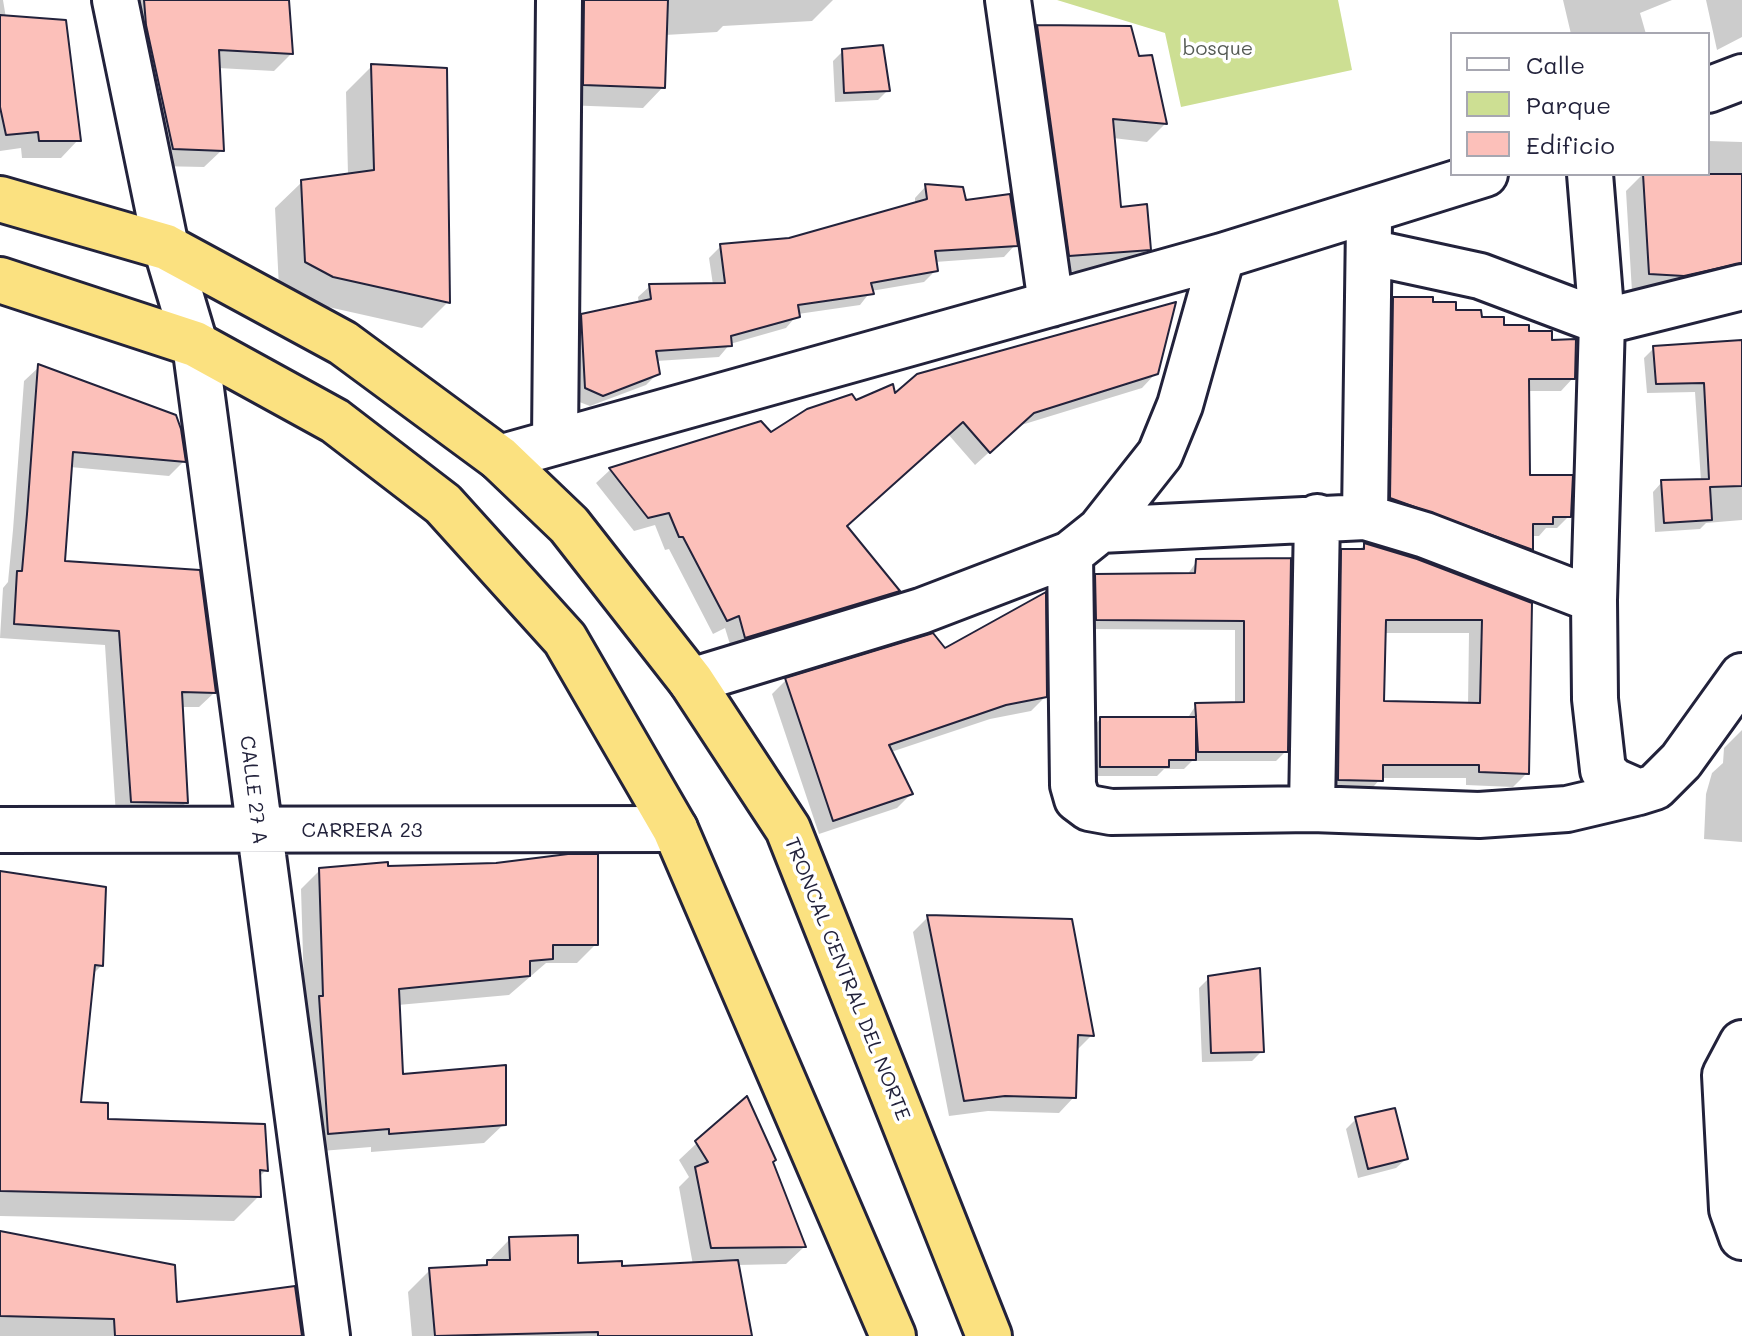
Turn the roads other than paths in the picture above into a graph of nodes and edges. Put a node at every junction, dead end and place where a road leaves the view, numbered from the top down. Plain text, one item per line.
1 (115, 0) edge
2 (559, 0) edge
3 (1008, 0) edge
4 (1742, 77) edge
5 (1710, 89) edge
6 (1481, 176) edge
7 (1590, 176) edge
8 (0, 199) edge
9 (1369, 232) junction
10 (166, 247) junction
11 (1222, 256) junction
12 (0, 280) edge
13 (1742, 287) edge
14 (1051, 304) junction
15 (1602, 322) junction
16 (195, 344) junction
17 (555, 442) junction
18 (499, 458) junction
19 (1317, 517) junction
20 (1365, 517) junction
21 (1085, 542) junction
22 (1594, 600) junction
23 (1742, 676) edge
24 (691, 681) junction
25 (1639, 792) junction
26 (1312, 809) junction
27 (675, 829) junction
28 (0, 830) edge
29 (258, 831) junction
30 (1742, 1043) edge
31 (1742, 1237) edge
32 (327, 1336) edge
33 (893, 1336) edge
34 (989, 1336) edge

1 - 10 street, CALLE 27 A
2 - 17 street
3 - 14 street
4 - 5 street
6 - 9 street
7 - 15 street
8 - 10 highway, TRONCAL CENTRAL DEL NORTE
9 - 11 street
9 - 15 street
9 - 20 street
10 - 16 street, CALLE 27 A
10 - 18 highway, TRONCAL CENTRAL DEL NORTE
11 - 14 street
11 - 21 street
12 - 16 highway
13 - 15 street
14 - 17 street
15 - 22 street
16 - 27 highway
16 - 29 street, CALLE 27 A
17 - 18 street
18 - 24 highway, TRONCAL CENTRAL DEL NORTE
19 - 20 street
19 - 21 street
19 - 26 street
20 - 22 street
21 - 24 street
21 - 26 street
22 - 25 street
23 - 25 street
24 - 34 highway, TRONCAL CENTRAL DEL NORTE
25 - 26 street
27 - 29 street, CARRERA 23
27 - 33 highway
28 - 29 street, CARRERA 23
29 - 32 street, CALLE 27 A
30 - 31 street

